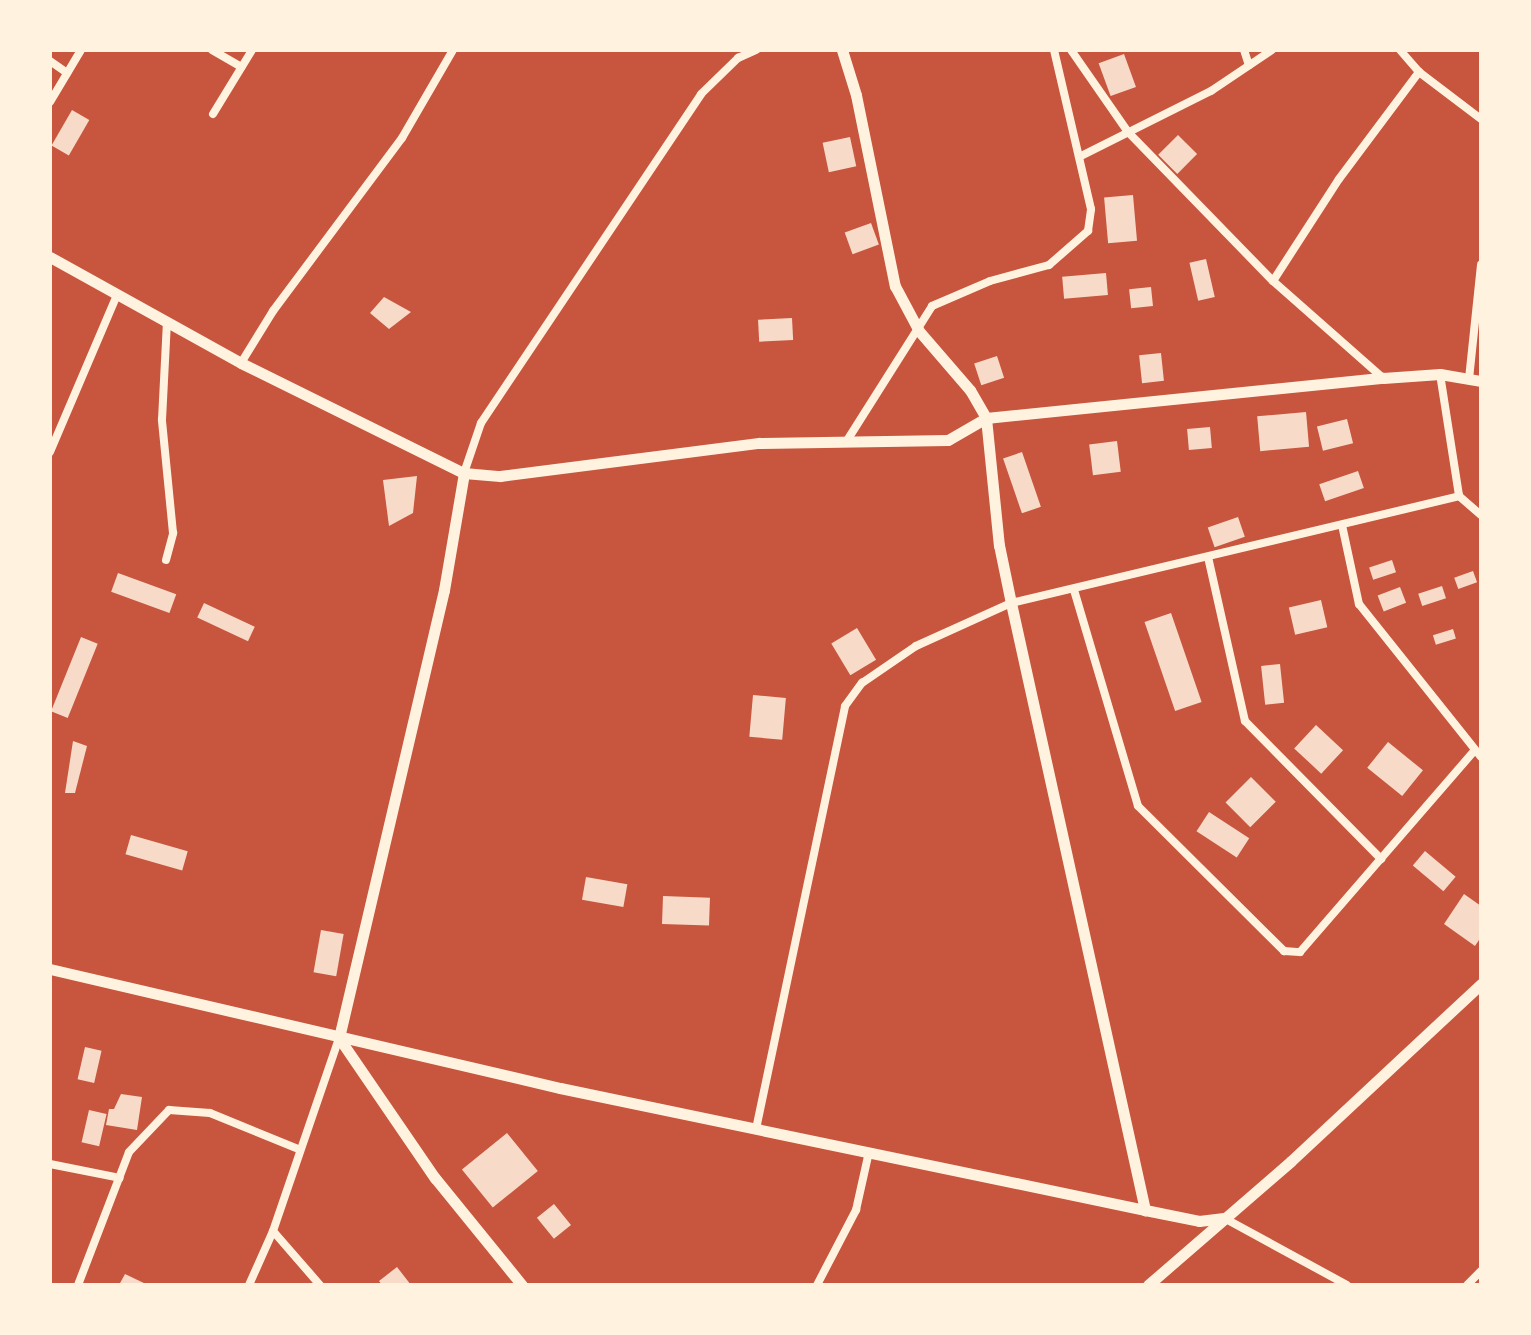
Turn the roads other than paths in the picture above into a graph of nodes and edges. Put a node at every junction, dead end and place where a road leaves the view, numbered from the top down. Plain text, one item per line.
1 (81, 50) edge
2 (212, 50) edge
3 (252, 50) edge
4 (454, 50) edge
5 (756, 50) edge
6 (842, 50) edge
7 (1054, 50) edge
8 (1071, 50) edge
9 (1244, 50) edge
10 (1272, 50) edge
11 (1400, 50) edge
12 (50, 62) edge
13 (1249, 65) junction
14 (242, 67) junction
15 (1418, 72) junction
16 (67, 73) junction
17 (50, 102) edge
18 (213, 114) dead end
19 (1481, 119) edge
20 (1128, 132) junction
21 (1079, 157) junction
22 (50, 257) edge
23 (1481, 265) edge
24 (1274, 282) junction
25 (116, 297) junction
26 (168, 322) junction
27 (918, 331) junction
28 (241, 364) junction
29 (1440, 374) junction
30 (1383, 378) junction
31 (1475, 380) edge
32 (986, 418) junction
33 (848, 439) junction
34 (50, 452) edge
35 (464, 472) junction
36 (1459, 496) junction
37 (1481, 515) edge
38 (1342, 525) junction
39 (1208, 557) junction
40 (166, 560) dead end
41 (1074, 590) junction
42 (1011, 603) junction
43 (1478, 754) edge
44 (1381, 859) junction
45 (50, 969) edge
46 (1481, 984) edge
47 (339, 1038) junction
48 (756, 1130) junction
49 (298, 1149) junction
50 (869, 1152) junction
51 (50, 1164) edge
52 (120, 1178) junction
53 (1145, 1210) junction
54 (1224, 1218) junction
55 (273, 1231) junction
56 (1481, 1271) edge
57 (78, 1285) edge
58 (250, 1285) edge
59 (320, 1285) edge
60 (522, 1285) edge
61 (817, 1285) edge
62 (1148, 1285) edge
63 (1347, 1285) edge
64 (1467, 1285) edge

1 - 16 street
2 - 14 street
3 - 14 street
4 - 28 street
5 - 35 street
6 - 27 main road
7 - 21 street
8 - 20 street
9 - 13 street
10 - 13 street
11 - 15 street
12 - 16 street
13 - 20 street
14 - 18 street
15 - 19 street
15 - 24 street
16 - 17 street
20 - 21 street
20 - 24 street
21 - 27 street
22 - 25 main road
23 - 31 street
24 - 30 street
25 - 26 main road
25 - 34 street
26 - 28 main road
26 - 40 street
27 - 32 main road
27 - 33 street
28 - 35 main road
29 - 30 main road
29 - 31 main road
29 - 36 street
30 - 32 main road
32 - 33 main road
32 - 42 main road
33 - 35 main road
35 - 47 main road
36 - 37 street
36 - 38 street
38 - 39 street
38 - 43 street
39 - 41 street
39 - 44 street
41 - 42 street
41 - 44 street
42 - 48 street
42 - 53 main road
43 - 44 street
45 - 47 main road
46 - 54 main road
47 - 48 main road
47 - 49 street
47 - 60 main road
48 - 50 main road
49 - 52 street
49 - 55 street
50 - 53 main road
50 - 61 street
51 - 52 street
52 - 57 street
53 - 54 main road
54 - 62 main road
54 - 63 street
55 - 58 street
55 - 59 street
56 - 64 street

